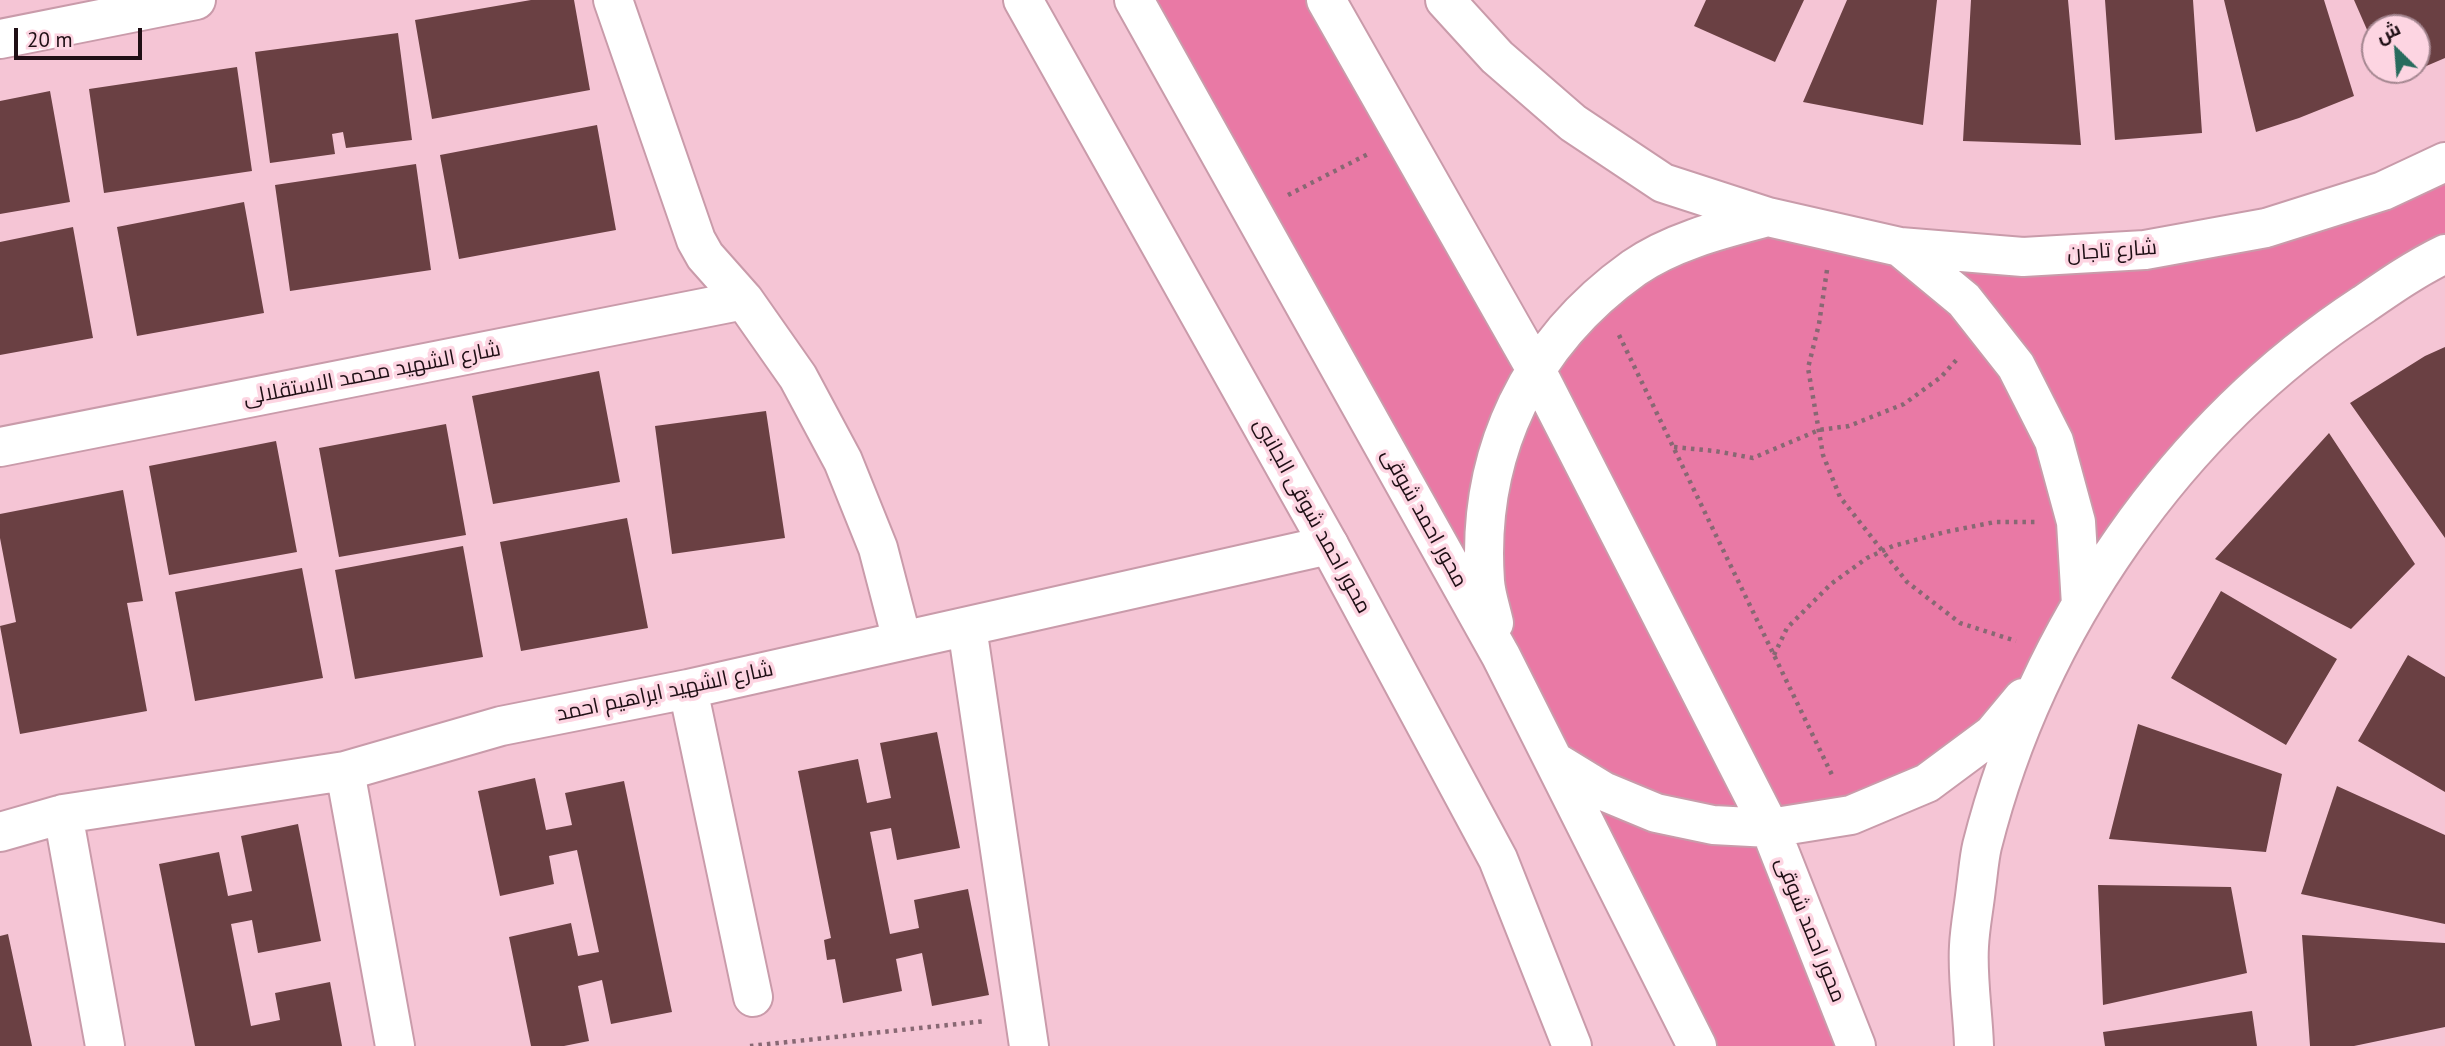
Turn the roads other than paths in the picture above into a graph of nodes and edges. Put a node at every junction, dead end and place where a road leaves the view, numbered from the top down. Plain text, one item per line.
1 (613, 0) edge
2 (1023, 0) edge
3 (1134, 0) edge
4 (1326, 0) edge
5 (1445, 0) edge
6 (172, 2) edge
7 (0, 39) edge
8 (2445, 162) edge
9 (1768, 217) junction
10 (1900, 247) junction
11 (2445, 254) edge
12 (744, 300) junction
13 (1535, 368) junction
14 (0, 447) edge
15 (1329, 545) junction
16 (2081, 605) junction
17 (967, 627) junction
18 (902, 640) junction
19 (1501, 656) junction
20 (2050, 662) junction
21 (688, 689) junction
22 (1554, 761) junction
23 (345, 771) junction
24 (62, 814) junction
25 (1770, 828) junction
26 (0, 832) edge
27 (752, 997) dead end
28 (1027, 1032) edge
29 (106, 1046) edge
30 (396, 1046) edge
31 (1572, 1046) edge
32 (1697, 1046) edge
33 (1856, 1046) edge
34 (1974, 1046) edge

1 - 12 street
2 - 15 street, محور احمد شوقى الجانبى
3 - 19 street, محور احمد شوقى
4 - 13 street, محور احمد شوقى
5 - 9 street
6 - 7 street
8 - 10 street, شارع تاجان
9 - 10 street, شارع تاجان
9 - 13 street
10 - 16 street
11 - 16 street
12 - 14 street, شارع الشهيد محمد الاستقلالى
12 - 18 street
13 - 19 street
13 - 25 street, محور احمد شوقى
15 - 17 street, شارع الشهيد ابراهيم احمد
15 - 31 street, محور احمد شوقى الجانبى
16 - 20 street
17 - 18 street, شارع الشهيد ابراهيم احمد
17 - 28 street
18 - 21 street, شارع الشهيد ابراهيم احمد
19 - 22 street, محور احمد شوقى
20 - 25 street
20 - 34 street
21 - 23 street, شارع الشهيد ابراهيم احمد
21 - 27 street
22 - 25 street
22 - 32 street, محور احمد شوقى
23 - 24 street, شارع الشهيد ابراهيم احمد
23 - 30 street
24 - 26 street, شارع الشهيد ابراهيم احمد
24 - 29 street
25 - 33 street, محور احمد شوقى

